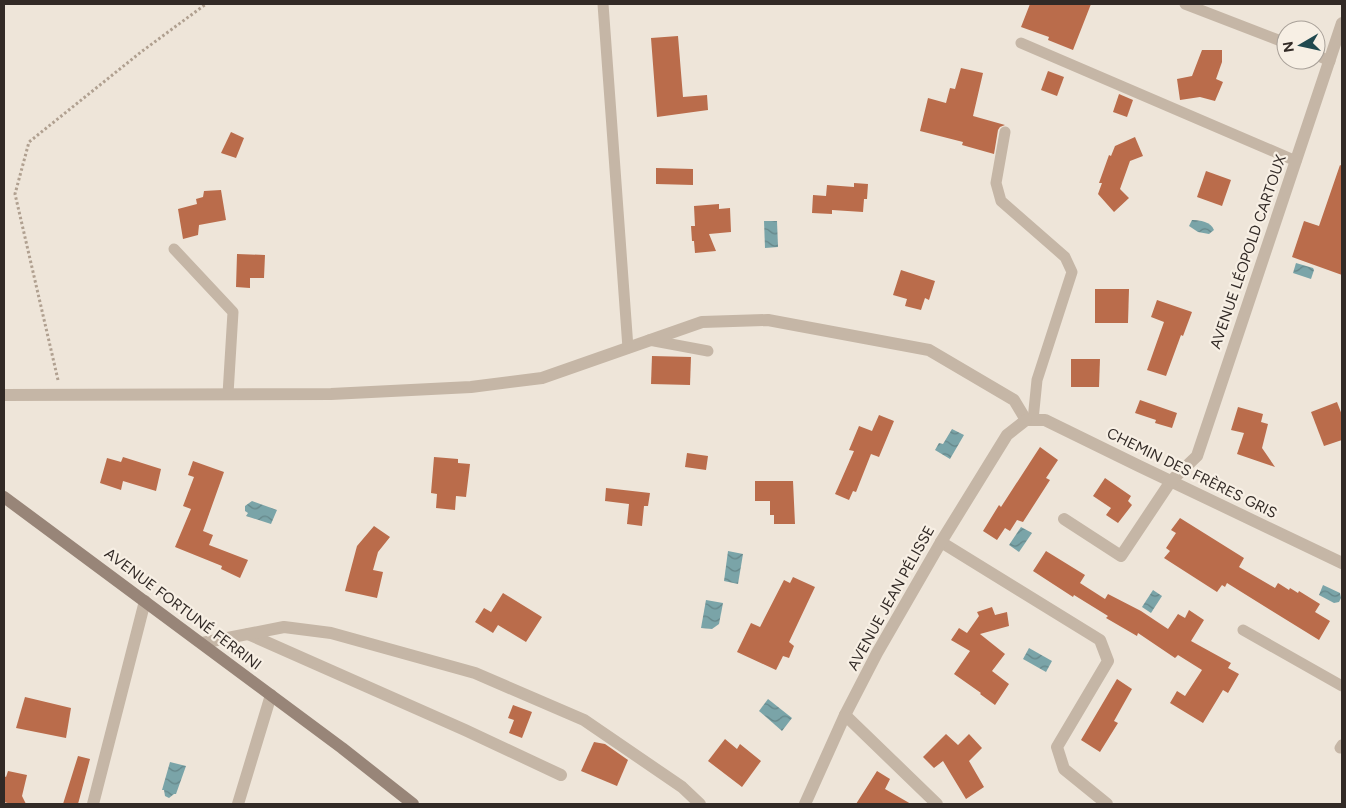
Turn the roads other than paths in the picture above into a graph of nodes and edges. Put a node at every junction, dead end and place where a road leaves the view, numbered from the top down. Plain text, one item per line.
1 (603, 4) edge
2 (1185, 4) edge
3 (1342, 23) edge
4 (1276, 39) edge
5 (1021, 43) dead end
6 (1326, 59) edge
7 (1330, 61) junction
8 (1005, 132) dead end
9 (1296, 161) junction
10 (174, 249) dead end
11 (649, 340) junction
12 (628, 348) junction
13 (708, 351) dead end
14 (228, 394) junction
15 (4, 395) edge
16 (1029, 420) junction
17 (1171, 481) junction
18 (4, 497) edge
19 (1064, 518) dead end
20 (941, 542) junction
21 (1342, 563) edge
22 (145, 601) junction
23 (1243, 630) dead end
24 (248, 634) junction
25 (202, 643) junction
26 (1342, 686) edge
27 (271, 695) junction
28 (845, 715) junction
29 (342, 748) junction
30 (561, 775) dead end
31 (93, 804) edge
32 (238, 804) edge
33 (413, 804) edge
34 (425, 804) edge
35 (700, 804) edge
36 (805, 804) edge
37 (937, 804) edge
38 (1107, 804) edge

1 - 12 lane
2 - 4 lane
3 - 7 street, AVENUE LÉOPOLD CARTOUX
5 - 9 lane
6 - 7 lane
7 - 9 street, AVENUE LÉOPOLD CARTOUX
8 - 16 lane
9 - 17 street, AVENUE LÉOPOLD CARTOUX
10 - 14 lane
11 - 12 street
11 - 13 lane
11 - 16 street
12 - 14 street
14 - 15 street
16 - 17 street, CHEMIN DES FRÈRES GRIS
16 - 20 street, AVENUE JEAN PÉLISSE
17 - 19 street, AVENUE LÉOPOLD CARTOUX
17 - 21 street, CHEMIN DES FRÈRES GRIS
18 - 22 main road, AVENUE FORTUNÉ FERRINI
20 - 28 street, AVENUE JEAN PÉLISSE
20 - 38 street
22 - 25 main road, AVENUE FORTUNÉ FERRINI
22 - 31 street
23 - 26 lane
24 - 25 street
24 - 30 street
24 - 35 street
25 - 27 main road, AVENUE FORTUNÉ FERRINI
27 - 29 main road, AVENUE FORTUNÉ FERRINI
27 - 32 street
28 - 36 street, AVENUE JEAN PÉLISSE
28 - 37 street
29 - 33 main road, AVENUE FORTUNÉ FERRINI
29 - 34 main road, AVENUE FORTUNÉ FERRINI

